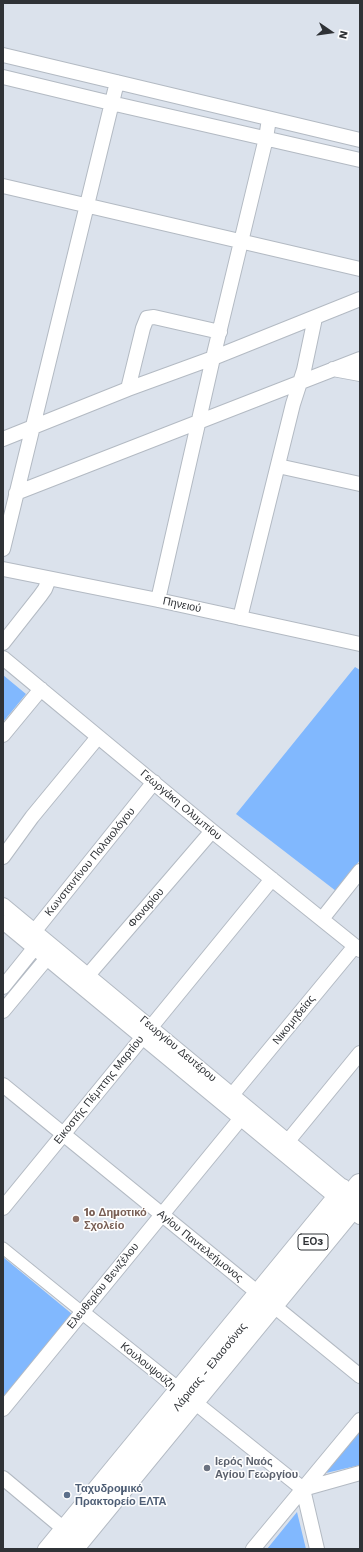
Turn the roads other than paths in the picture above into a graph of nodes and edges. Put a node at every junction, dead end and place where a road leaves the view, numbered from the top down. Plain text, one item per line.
1 (3, 55) edge
2 (3, 77) edge
3 (117, 82) junction
4 (111, 103) junction
5 (269, 119) junction
6 (266, 138) junction
7 (360, 140) edge
8 (360, 160) edge
9 (3, 186) edge
10 (86, 206) junction
11 (242, 241) junction
12 (360, 270) edge
13 (360, 299) edge
14 (315, 318) junction
15 (220, 332) junction
16 (213, 358) junction
17 (360, 359) edge
18 (333, 369) junction
19 (360, 374) edge
20 (299, 382) junction
21 (128, 389) junction
22 (199, 421) junction
23 (32, 428) junction
24 (3, 439) edge
25 (278, 466) junction
26 (360, 484) edge
27 (16, 493) junction
28 (3, 549) edge
29 (3, 569) edge
30 (49, 579) junction
31 (158, 600) junction
32 (240, 618) junction
33 (3, 643) edge
34 (360, 644) edge
35 (3, 658) edge
36 (41, 689) junction
37 (3, 735) edge
38 (98, 737) junction
39 (154, 782) junction
40 (212, 831) junction
41 (3, 857) edge
42 (360, 871) edge
43 (272, 879) junction
44 (3, 905) edge
45 (322, 919) junction
46 (3, 922) edge
47 (35, 939) junction
48 (358, 948) edge
49 (51, 953) junction
50 (84, 980) junction
51 (3, 987) edge
52 (3, 1012) edge
53 (147, 1032) junction
54 (360, 1053) edge
55 (3, 1085) edge
56 (232, 1095) junction
57 (244, 1113) junction
58 (64, 1134) junction
59 (288, 1141) junction
60 (352, 1200) edge
61 (3, 1208) edge
62 (162, 1215) junction
63 (3, 1248) edge
64 (266, 1299) junction
65 (82, 1312) junction
66 (360, 1376) edge
67 (186, 1396) junction
68 (3, 1409) edge
69 (360, 1420) edge
70 (360, 1473) edge
71 (3, 1478) edge
72 (303, 1489) junction
73 (74, 1542) edge
74 (45, 1549) edge
75 (253, 1549) edge
76 (317, 1549) edge

1 - 3 street
2 - 4 street
3 - 4 street
3 - 5 street
4 - 6 street
4 - 10 street
5 - 6 street
5 - 7 street
6 - 8 street
6 - 11 street
9 - 10 street
10 - 11 street
10 - 23 street
11 - 12 street
11 - 15 street
13 - 14 street
14 - 16 street
14 - 20 street
15 - 16 street
15 - 21 street
16 - 21 street
16 - 22 street
17 - 18 street
18 - 19 street
18 - 20 street
20 - 22 street
20 - 25 street
21 - 23 street
22 - 27 street
22 - 31 street
23 - 24 street
23 - 27 street
25 - 26 street
25 - 32 street
27 - 28 street
29 - 30 street, Πηνειού
30 - 31 street, Πηνειού
30 - 33 street
31 - 32 street, Πηνειού
32 - 34 street, Πηνειού
35 - 36 street, Γεωργάκη Ολυμπίου
36 - 37 street
36 - 38 street, Γεωργάκη Ολυμπίου
38 - 39 street, Γεωργάκη Ολυμπίου
38 - 41 street
39 - 40 street, Γεωργάκη Ολυμπίου
39 - 47 street, Κωνσταντίνου Παλαιολόγου
40 - 43 street, Γεωργάκη Ολυμπίου
40 - 50 street, Φαναρίου
42 - 45 street
43 - 45 street, Γεωργάκη Ολυμπίου
43 - 53 street, Εικοστής Πέμπτης Μαρτίου
44 - 47 street, Γεωργίου Δευτέρου
45 - 48 street, Γεωργάκη Ολυμπίου
46 - 47 street, Γεωργίου Δευτέρου
47 - 49 street, Γεωργίου Δευτέρου
47 - 51 street, Κωνσταντίνου Παλαιολόγου
48 - 56 street, Νικομηδείας
49 - 50 street, Γεωργίου Δευτέρου
49 - 52 street
50 - 53 street, Γεωργίου Δευτέρου
53 - 56 street, Γεωργίου Δευτέρου
53 - 57 street, Γεωργίου Δευτέρου
53 - 58 street, Εικοστής Πέμπτης Μαρτίου
54 - 59 street
55 - 58 street, Αγίου Παντελεήμονος
56 - 57 street, Γεωργίου Δευτέρου
57 - 59 street, Γεωργίου Δευτέρου
57 - 60 street, Γεωργίου Δευτέρου
57 - 62 street, Ελευθερίου Βενιζέλου
58 - 61 street, Εικοστής Πέμπτης Μαρτίου
58 - 62 street, Αγίου Παντελεήμονος
59 - 60 street, Γεωργίου Δευτέρου
60 - 64 highway, Λάρισας - Ελασσόνας / ΕΟ3
62 - 64 street, Αγίου Παντελεήμονος
62 - 65 street, Ελευθερίου Βενιζέλου
63 - 65 street, Κουλουψούζη
64 - 66 street, Αγίου Παντελεήμονος
64 - 67 highway, Λάρισας - Ελασσόνας / ΕΟ3
65 - 67 street, Κουλουψούζη
65 - 68 street, Ελευθερίου Βενιζέλου
67 - 72 street, Κουλουψούζη
67 - 73 street
67 - 73 highway, Λάρισας - Ελασσόνας / ΕΟ3
69 - 72 street
70 - 72 street
71 - 73 street
72 - 75 street
72 - 76 street
73 - 74 street

